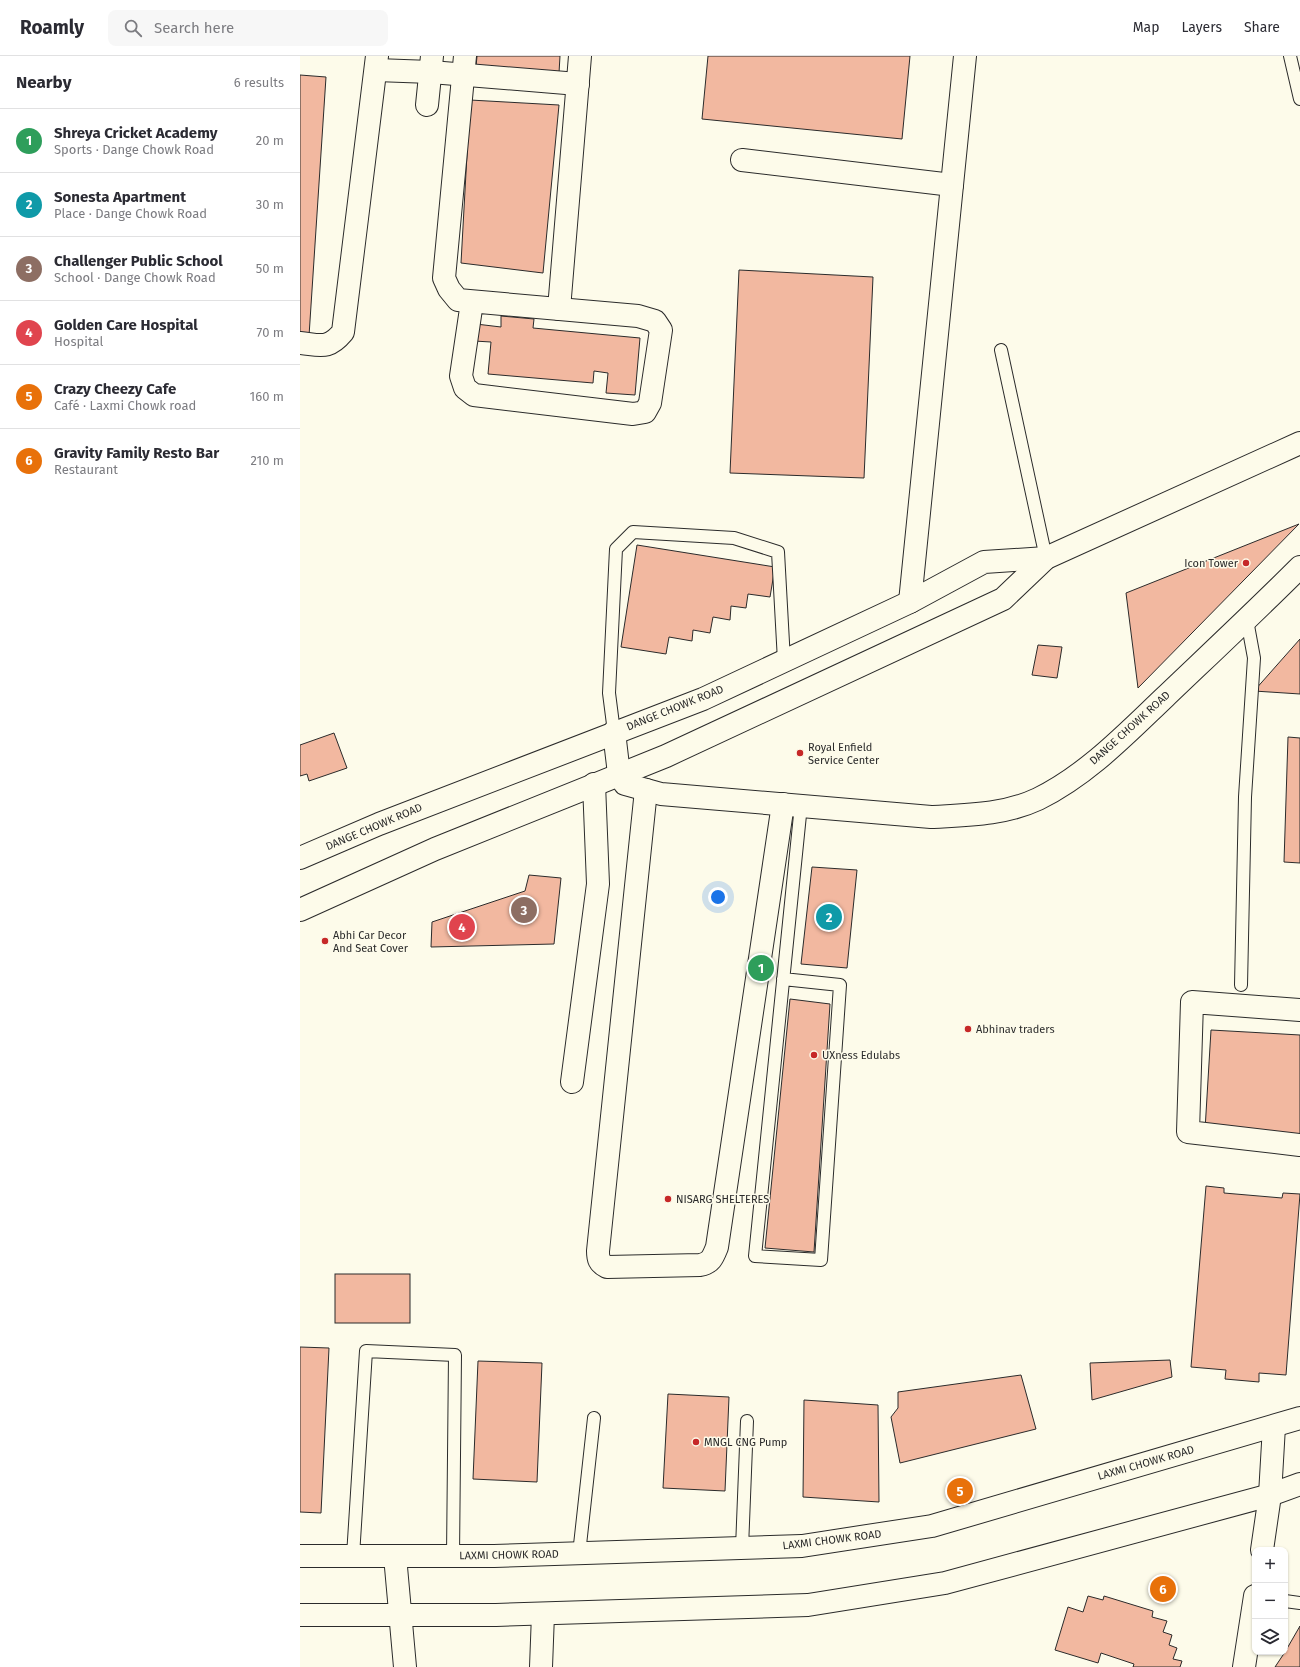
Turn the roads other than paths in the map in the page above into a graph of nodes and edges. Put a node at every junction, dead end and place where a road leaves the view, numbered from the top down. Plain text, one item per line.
1 (580, 56) edge
2 (965, 56) edge
3 (1290, 56) edge
4 (377, 63) edge
5 (431, 64) edge
6 (464, 65) edge
7 (578, 84) junction
8 (1300, 99) edge
9 (427, 104) dead end
10 (742, 160) dead end
11 (952, 185) junction
12 (472, 302) junction
13 (559, 310) junction
14 (300, 343) edge
15 (1001, 350) dead end
16 (1300, 443) edge
17 (1046, 558) junction
18 (1300, 567) edge
19 (910, 602) junction
20 (1247, 620) junction
21 (784, 661) junction
22 (614, 732) junction
23 (619, 774) junction
24 (594, 784) junction
25 (646, 790) junction
26 (792, 805) junction
27 (300, 858) edge
28 (300, 910) edge
29 (783, 979) junction
30 (1241, 985) dead end
31 (1300, 1010) edge
32 (572, 1082) dead end
33 (1300, 1145) edge
34 (594, 1418) dead end
35 (1300, 1418) edge
36 (747, 1421) dead end
37 (1274, 1426) junction
38 (1300, 1484) edge
39 (1270, 1495) junction
40 (1262, 1547) edge
41 (742, 1548) junction
42 (579, 1554) junction
43 (300, 1556) edge
44 (353, 1556) junction
45 (395, 1556) junction
46 (453, 1556) junction
47 (1288, 1601) edge
48 (1300, 1603) edge
49 (543, 1614) junction
50 (300, 1615) edge
51 (401, 1615) junction
52 (1252, 1615) edge
53 (405, 1667) edge
54 (541, 1667) edge
55 (1244, 1667) edge

1 - 7 street
2 - 11 street
3 - 8 lane
4 - 5 street
4 - 14 street
5 - 6 street
5 - 9 street
6 - 7 street
6 - 12 street
7 - 13 street
10 - 11 street
11 - 19 street
12 - 13 street
12 - 13 street
15 - 17 lane
16 - 17 street, DANGE CHOWK ROAD
17 - 19 street, DANGE CHOWK ROAD
17 - 23 street, DANGE CHOWK ROAD
18 - 20 street, DANGE CHOWK ROAD
19 - 21 street, DANGE CHOWK ROAD
20 - 26 street, DANGE CHOWK ROAD
20 - 30 lane
21 - 22 street, DANGE CHOWK ROAD
21 - 22 lane
22 - 23 street
22 - 27 street, DANGE CHOWK ROAD
23 - 24 street, DANGE CHOWK ROAD
23 - 25 street, DANGE CHOWK ROAD
24 - 28 street, DANGE CHOWK ROAD
24 - 32 street
25 - 26 street, DANGE CHOWK ROAD
25 - 26 street
26 - 29 lane
29 - 29 lane
31 - 33 street
34 - 42 lane
35 - 37 street, LAXMI CHOWK ROAD
36 - 41 lane
37 - 39 street
37 - 41 street, LAXMI CHOWK ROAD
38 - 39 street
39 - 40 street
39 - 49 street
41 - 42 street, LAXMI CHOWK ROAD
42 - 46 street, LAXMI CHOWK ROAD
43 - 44 street, LAXMI CHOWK ROAD
44 - 45 street, LAXMI CHOWK ROAD
44 - 46 lane
45 - 46 street, LAXMI CHOWK ROAD
45 - 51 street
47 - 48 lane
49 - 51 street
49 - 54 street
50 - 51 street
51 - 53 street
52 - 55 street

